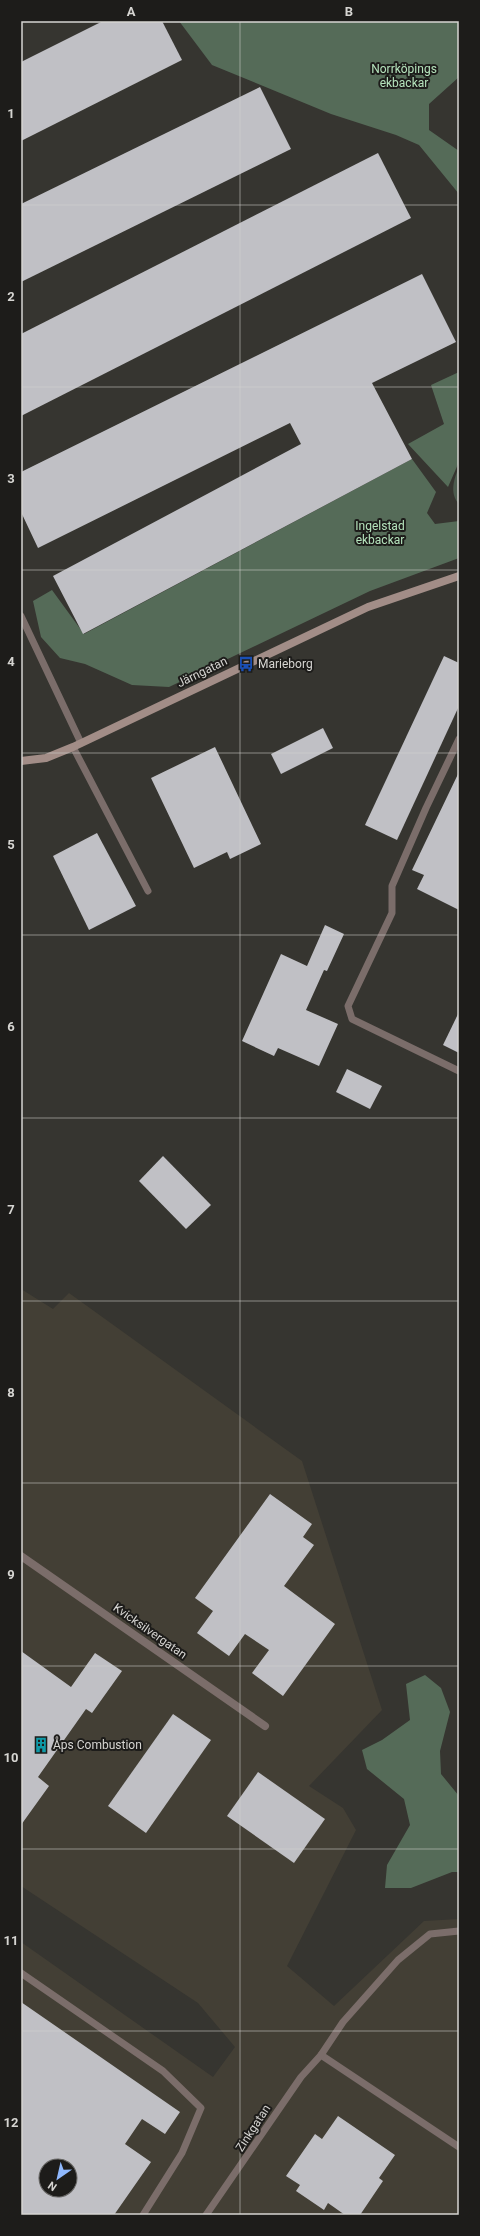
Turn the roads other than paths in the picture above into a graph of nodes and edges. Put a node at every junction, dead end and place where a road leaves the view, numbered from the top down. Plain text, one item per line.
1 (459, 576) edge
2 (21, 616) edge
3 (459, 739) edge
4 (77, 745) junction
5 (21, 761) edge
6 (148, 891) dead end
7 (459, 1071) edge
8 (21, 1556) edge
9 (264, 1726) dead end
10 (459, 1931) edge
11 (21, 1973) edge
12 (321, 2056) junction
13 (459, 2147) edge
14 (143, 2215) edge
15 (206, 2215) edge

1 - 4 street, Järngatan
2 - 4 lane
3 - 7 lane
4 - 5 street, Järngatan
4 - 6 lane
8 - 9 street, Kvicksilvergatan
10 - 12 lane, Zinkgatan
11 - 14 lane
12 - 13 lane
12 - 15 lane, Zinkgatan

